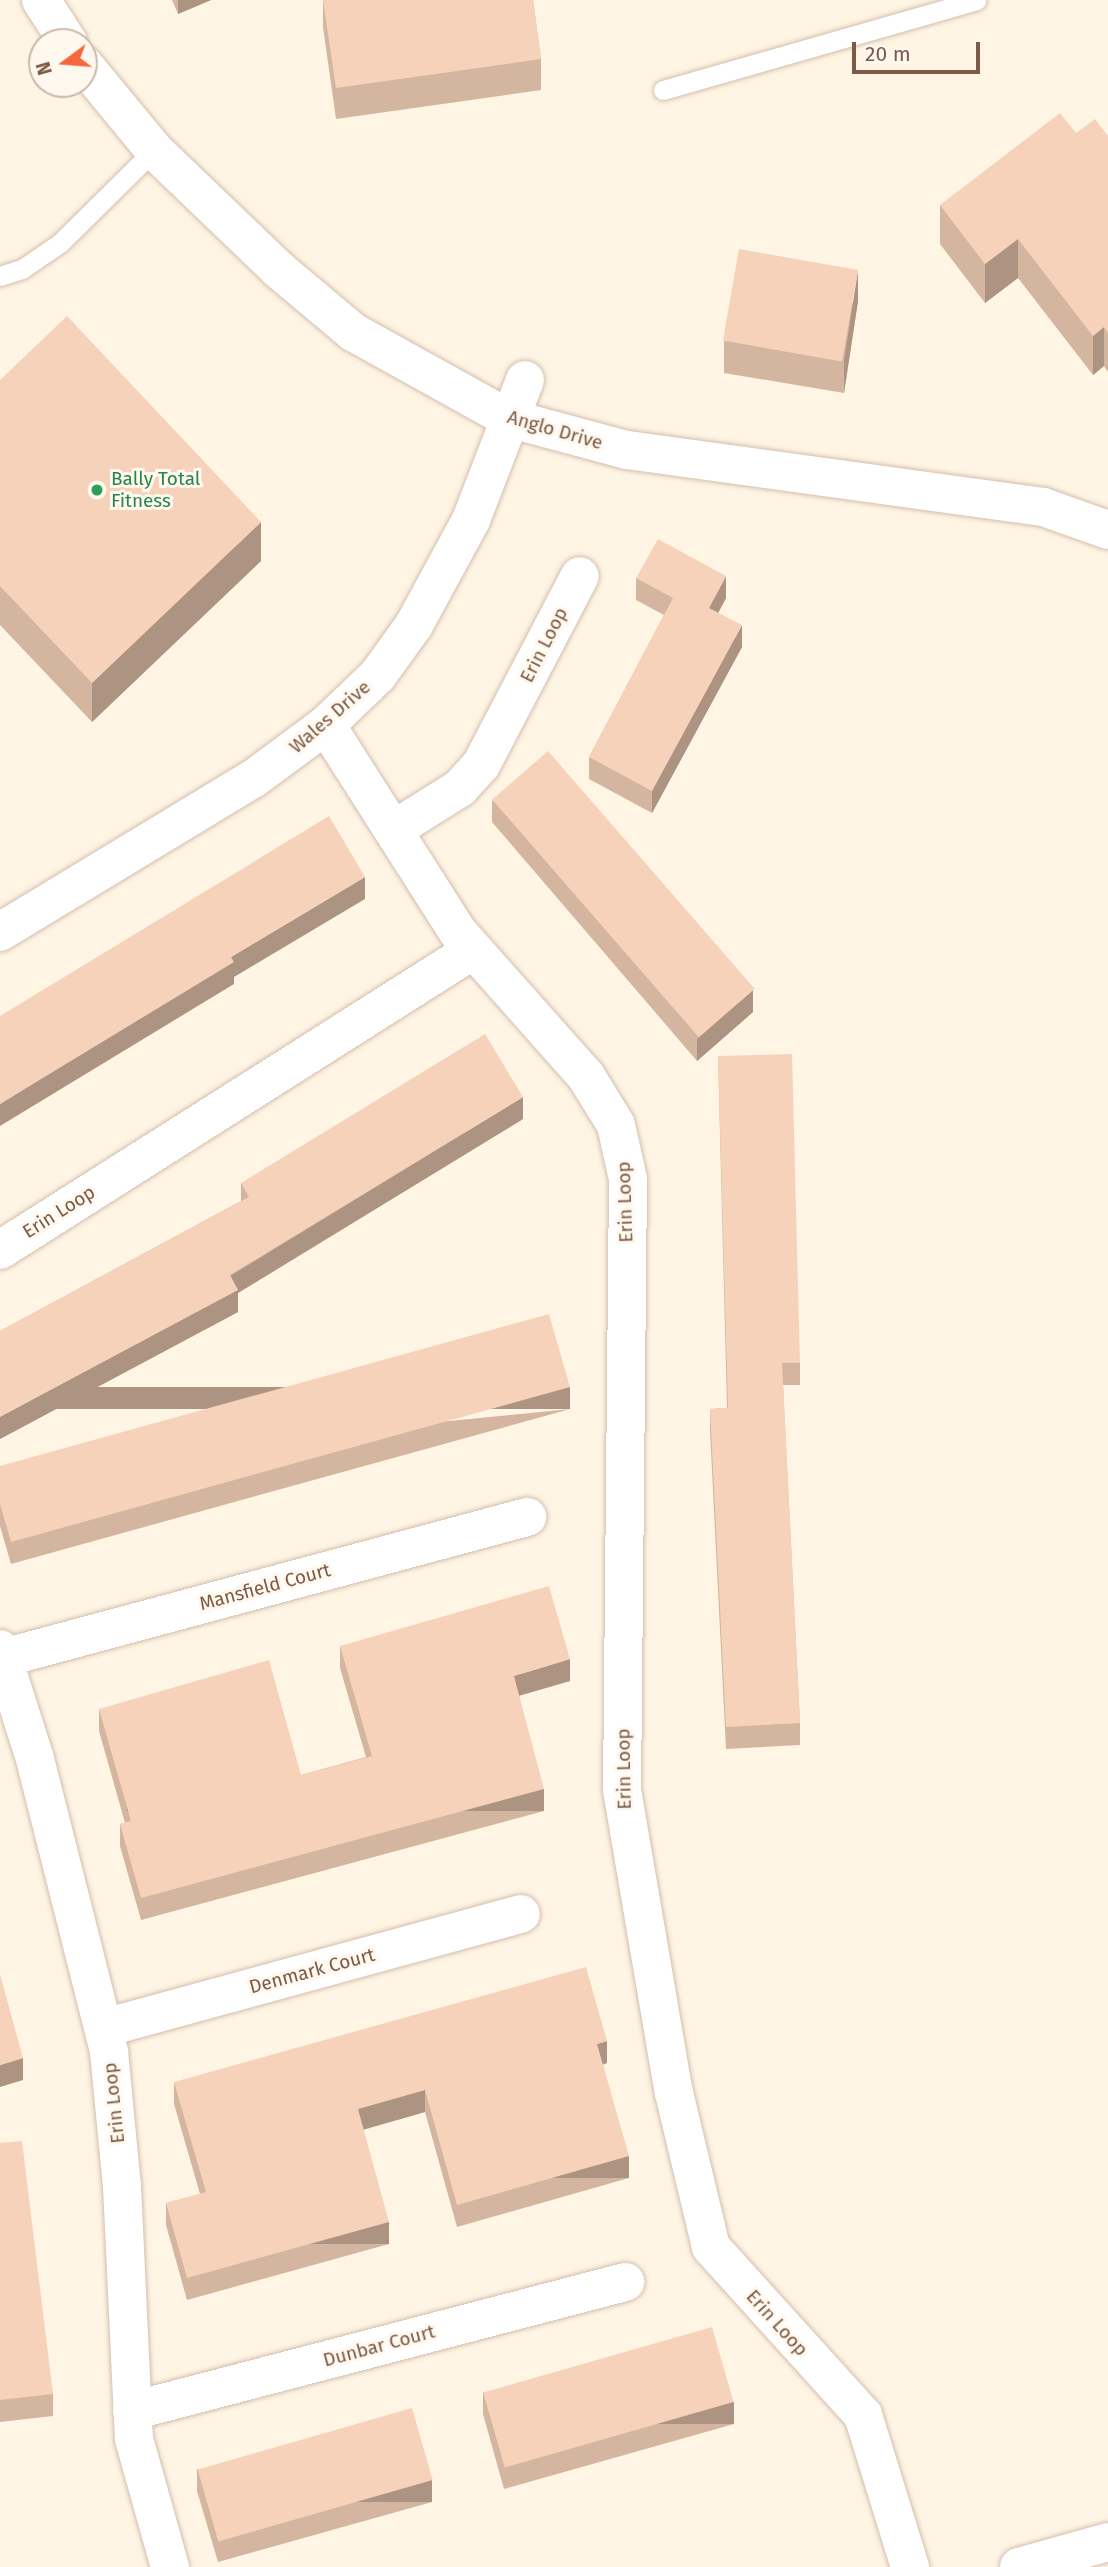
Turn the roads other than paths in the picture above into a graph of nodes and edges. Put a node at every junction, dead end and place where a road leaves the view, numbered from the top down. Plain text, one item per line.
1 (41, 0) edge
2 (976, 0) edge
3 (59, 28) edge
4 (98, 82) edge
5 (663, 90) dead end
6 (154, 150) junction
7 (0, 276) edge
8 (525, 380) dead end
9 (508, 418) junction
10 (1108, 530) edge
11 (580, 576) dead end
12 (326, 725) junction
13 (393, 830) junction
14 (0, 932) edge
15 (473, 950) junction
16 (0, 1250) edge
17 (527, 1517) dead end
18 (2, 1653) edge
19 (521, 1914) dead end
20 (104, 2028) junction
21 (625, 2282) dead end
22 (132, 2411) junction
23 (1108, 2542) edge
24 (170, 2567) edge
25 (910, 2567) edge
26 (1019, 2567) edge

1 - 3 street
2 - 5 lane
4 - 6 street, Anglo Drive
6 - 7 lane
6 - 9 street, Anglo Drive
8 - 9 street, Wales Drive
9 - 10 street, Anglo Drive
9 - 12 street, Wales Drive
11 - 13 street, Erin Loop
12 - 13 street, Erin Loop
12 - 14 street, Wales Drive
13 - 15 street, Erin Loop
15 - 16 street, Erin Loop
15 - 25 street, Erin Loop
17 - 18 street, Mansfield Court
18 - 20 street, Erin Loop
19 - 20 street, Denmark Court
20 - 22 street, Erin Loop
21 - 22 street, Dunbar Court
22 - 24 street, Erin Loop
23 - 26 street

